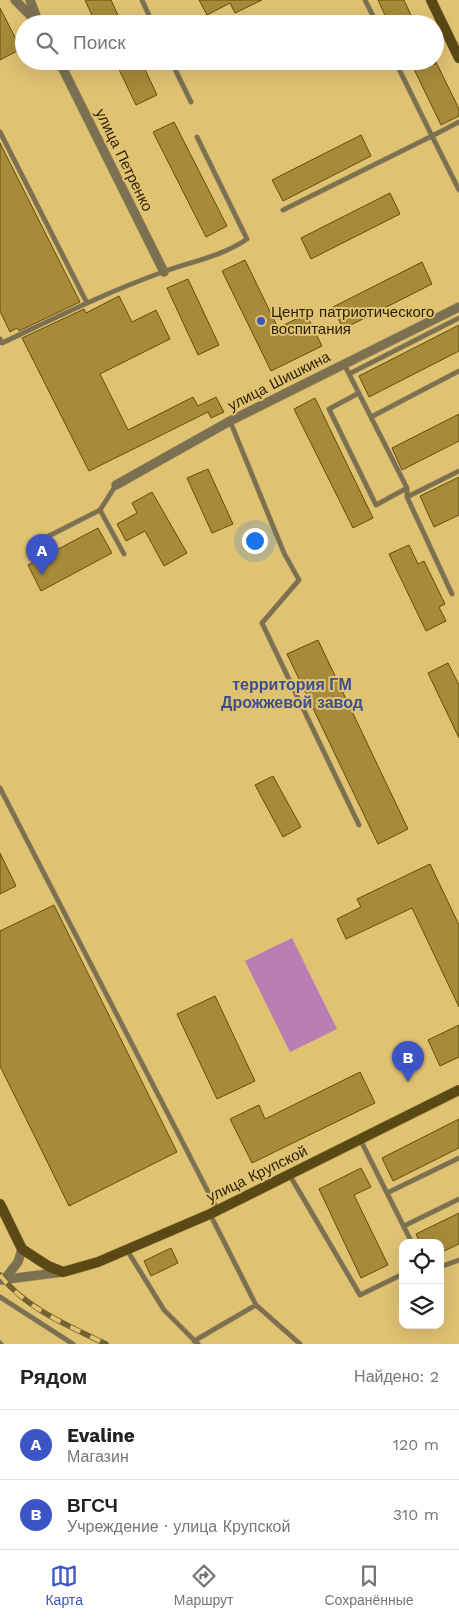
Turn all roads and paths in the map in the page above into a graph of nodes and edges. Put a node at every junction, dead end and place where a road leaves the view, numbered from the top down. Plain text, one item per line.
1 (15, 0) edge
2 (30, 0) edge
3 (142, 0) edge
4 (365, 0) edge
5 (431, 0) edge
6 (30, 15) edge
7 (36, 15) edge
8 (149, 15) edge
9 (372, 15) edge
10 (436, 15) edge
11 (444, 35) edge
12 (459, 58) edge
13 (63, 70) edge
14 (176, 70) edge
15 (399, 70) edge
16 (191, 102) dead end
17 (459, 122) edge
18 (0, 132) edge
19 (432, 136) junction
20 (197, 137) dead end
21 (459, 190) edge
22 (283, 210) dead end
23 (164, 272) junction
24 (87, 302) junction
25 (459, 307) edge
26 (459, 318) edge
27 (0, 338) edge
28 (343, 363) junction
29 (459, 371) edge
30 (349, 374) junction
31 (359, 393) junction
32 (371, 417) junction
33 (230, 421) junction
34 (459, 471) edge
35 (116, 485) joint
36 (406, 488) junction
37 (407, 497) junction
38 (100, 510) junction
39 (39, 541) dead end
40 (124, 554) dead end
41 (452, 594) dead end
42 (0, 788) edge
43 (359, 825) dead end
44 (459, 1090) edge
45 (360, 1139) junction
46 (459, 1158) edge
47 (289, 1174) junction
48 (387, 1193) junction
49 (459, 1199) edge
50 (0, 1204) edge
51 (214, 1212) junction
52 (404, 1226) junction
53 (410, 1239) edge
54 (22, 1249) junction
55 (127, 1250) junction
56 (459, 1260) edge
57 (444, 1265) edge
58 (63, 1272) junction
59 (399, 1276) edge
60 (2, 1280) edge
61 (0, 1297) edge
62 (256, 1305) junction
63 (196, 1343) edge
64 (73, 1344) edge
65 (300, 1344) edge

1 - 6 street
2 - 7 street
3 - 8 lane
4 - 9 lane
5 - 10 main road
11 - 12 main road
13 - 23 street, улица Петренко
14 - 16 lane
15 - 19 lane
17 - 19 lane
18 - 24 lane
19 - 21 lane
19 - 22 lane
20 - 23 lane
23 - 24 lane
24 - 27 lane
25 - 28 street, улица Шишкина
26 - 30 lane
28 - 30 lane
28 - 33 street, улица Шишкина
29 - 32 lane
30 - 31 lane
31 - 32 lane
31 - 36 lane
32 - 36 lane
33 - 35 street, улица Шишкина
33 - 43 lane
34 - 37 lane
35 - 38 lane
36 - 37 lane
37 - 41 lane
38 - 39 lane
38 - 40 lane
42 - 51 lane
44 - 45 main road, улица Крупской
45 - 47 main road, улица Крупской
45 - 48 lane
46 - 48 lane
47 - 51 main road, улица Крупской
47 - 59 lane
48 - 52 lane
49 - 52 lane
50 - 54 main road
51 - 55 main road, улица Крупской
51 - 62 lane
52 - 53 lane
54 - 58 main road
54 - 60 street
55 - 58 main road, улица Крупской
55 - 63 lane
56 - 57 lane
58 - 60 street
61 - 64 lane
62 - 63 lane
62 - 65 lane

